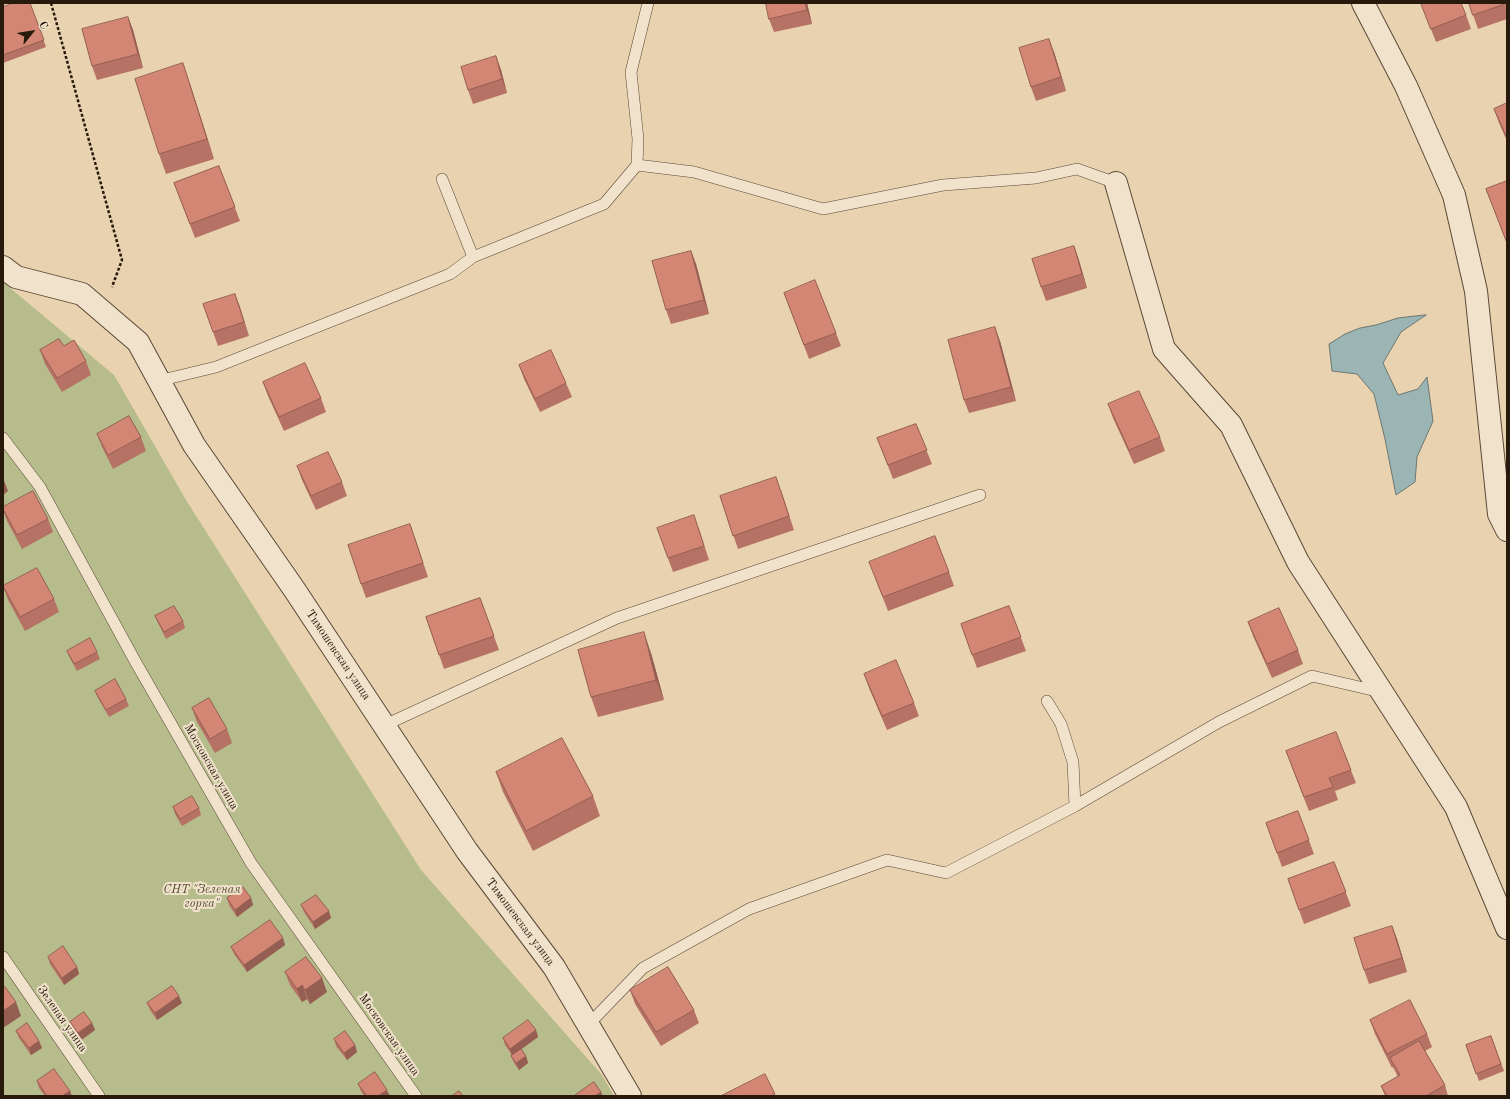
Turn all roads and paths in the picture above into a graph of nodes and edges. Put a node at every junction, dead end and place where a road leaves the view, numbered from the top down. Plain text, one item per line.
1 (51, 3) edge
2 (648, 3) edge
3 (1363, 3) edge
4 (637, 164) junction
5 (442, 179) dead end
6 (1116, 183) joint
7 (473, 257) junction
8 (3, 267) edge
9 (103, 312) junction
10 (158, 381) junction
11 (3, 438) edge
12 (980, 495) dead end
13 (1507, 530) edge
14 (1382, 692) junction
15 (1046, 701) dead end
16 (384, 725) junction
17 (1075, 806) junction
18 (1507, 928) edge
19 (3, 957) edge
20 (588, 1025) junction
21 (624, 1094) edge
22 (100, 1096) edge
23 (416, 1096) edge

1 - 9 path
2 - 4 lane
3 - 13 street
4 - 6 lane
4 - 7 lane
5 - 7 lane
6 - 14 street
7 - 10 lane
8 - 9 street, Тимошевская улица
9 - 10 street, Тимошевская улица
10 - 16 street, Тимошевская улица
11 - 23 lane, Московская улица
12 - 16 lane
14 - 17 lane
14 - 18 street
15 - 17 lane
16 - 20 street, Тимошевская улица
17 - 20 lane
19 - 22 lane, Зеленая улица
20 - 21 street, Тимошевская улица

